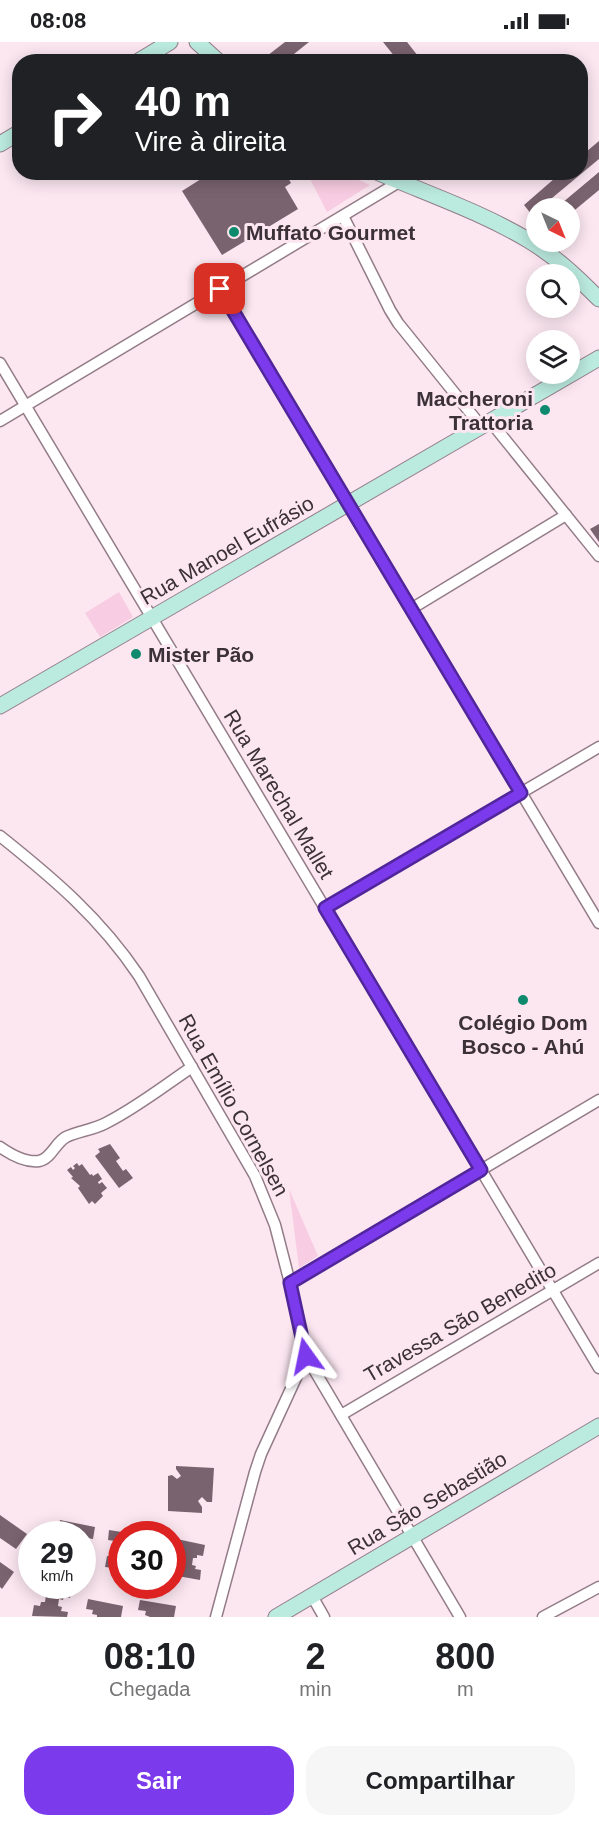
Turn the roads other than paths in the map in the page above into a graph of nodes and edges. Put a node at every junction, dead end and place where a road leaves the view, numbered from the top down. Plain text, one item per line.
1 (170, 42) edge
2 (197, 42) edge
3 (150, 54) edge
4 (210, 54) edge
5 (395, 180) edge
6 (399, 182) junction
7 (342, 216) junction
8 (220, 289) junction
9 (599, 299) edge
10 (599, 358) edge
11 (0, 363) edge
12 (25, 405) junction
13 (0, 420) edge
14 (485, 423) junction
15 (348, 503) junction
16 (566, 515) junction
17 (599, 556) edge
18 (411, 609) junction
19 (152, 618) junction
20 (0, 706) edge
21 (599, 747) edge
22 (521, 793) junction
23 (0, 837) edge
24 (325, 908) junction
25 (599, 924) edge
26 (192, 1067) junction
27 (599, 1100) edge
28 (0, 1147) edge
29 (481, 1170) junction
30 (599, 1263) edge
31 (290, 1283) junction
32 (553, 1290) junction
33 (306, 1356) junction
34 (599, 1368) edge
35 (340, 1415) junction
36 (599, 1426) edge
37 (412, 1536) junction
38 (599, 1587) edge
39 (312, 1596) junction
40 (216, 1617) edge
41 (276, 1617) edge
42 (324, 1617) edge
43 (460, 1617) edge
44 (543, 1617) edge

1 - 3 street
2 - 4 street
5 - 6 street
6 - 7 street
6 - 9 street
7 - 8 street
7 - 14 street
8 - 12 street
8 - 15 street
10 - 14 street, Rua Manoel Eufrásio
11 - 12 street, Rua Marechal Mallet
12 - 13 street
12 - 19 street, Rua Marechal Mallet
14 - 15 street, Rua Manoel Eufrásio
14 - 16 street
15 - 18 street
15 - 19 street, Rua Manoel Eufrásio
16 - 17 street
16 - 18 street
18 - 22 street
19 - 20 street, Rua Manoel Eufrásio
19 - 24 street, Rua Marechal Mallet
21 - 22 street
22 - 24 street
22 - 25 street
23 - 26 street, Rua Emílio Cornelsen
24 - 29 street, Rua Marechal Mallet
26 - 28 street
26 - 31 street, Rua Emílio Cornelsen
27 - 29 street
29 - 31 street
29 - 32 street, Rua Marechal Mallet
30 - 32 street, Travessa São Benedito
31 - 33 street, Rua Emílio Cornelsen
32 - 34 street, Rua Marechal Mallet
32 - 35 street, Travessa São Benedito
33 - 35 street, Rua Emílio Cornelsen
33 - 40 street
35 - 37 street, Rua Emílio Cornelsen
36 - 37 street, Rua São Sebastião
37 - 39 street, Rua São Sebastião
37 - 43 street, Rua Emílio Cornelsen
38 - 44 street
39 - 41 street, Rua São Sebastião
39 - 42 street

